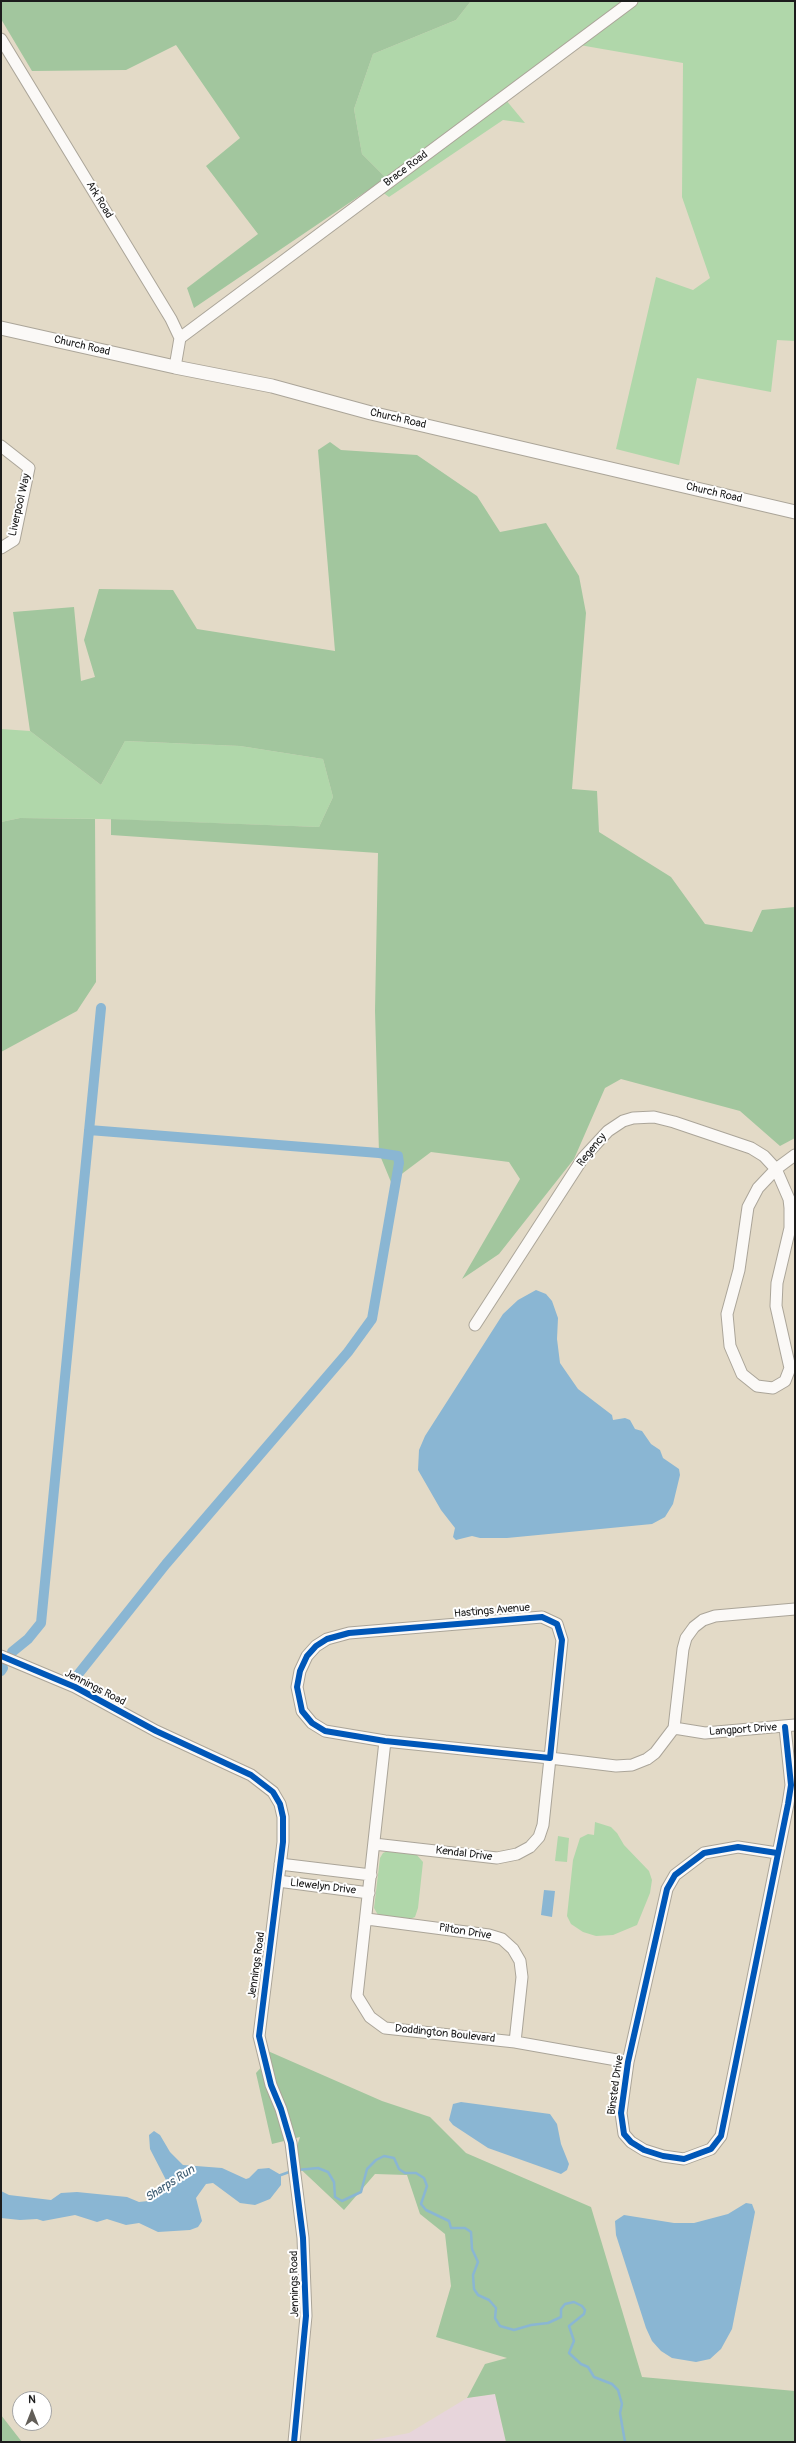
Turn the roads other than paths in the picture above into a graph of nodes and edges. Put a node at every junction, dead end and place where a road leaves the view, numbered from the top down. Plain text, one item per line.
1 (632, 1) edge
2 (1, 39) edge
3 (1, 328) edge
4 (180, 338) junction
5 (175, 367) junction
6 (1, 446) edge
7 (795, 512) edge
8 (1, 548) edge
9 (795, 1155) edge
10 (776, 1169) junction
11 (475, 1325) dead end
12 (795, 1609) edge
13 (1, 1656) edge
14 (790, 1726) edge
15 (674, 1728) junction
16 (385, 1741) junction
17 (550, 1758) junction
18 (374, 1844) junction
19 (777, 1853) junction
20 (280, 1864) junction
21 (371, 1875) junction
22 (278, 1881) junction
23 (369, 1893) junction
24 (366, 1919) junction
25 (515, 2042) junction
26 (628, 2062) junction
27 (294, 2442) edge

1 - 4 street, Brace Road
2 - 4 street, Ark Road
3 - 5 main road, Church Road
4 - 5 street
5 - 7 main road, Church Road
6 - 8 street, Liverpool Way
9 - 10 street
10 - 10 street
10 - 11 street, Regency
12 - 15 street
13 - 20 street, Jennings Road
14 - 15 street, Langport Drive
14 - 19 street, Binsted Drive
15 - 17 street
16 - 17 street, Hastings Avenue
16 - 17 street, Hastings Avenue
16 - 18 street, Doddington Boulevard
17 - 18 street, Kendal Drive
18 - 21 street, Doddington Boulevard
19 - 26 street, Binsted Drive
19 - 26 street, Binsted Drive
20 - 21 street, Llewelyn Drive
20 - 22 street, Jennings Road
21 - 23 street, Doddington Boulevard
22 - 23 street, Llewelyn Drive
22 - 27 street, Jennings Road
23 - 24 street, Doddington Boulevard
24 - 25 street, Pilton Drive
24 - 25 street, Doddington Boulevard
25 - 26 street, Doddington Boulevard

